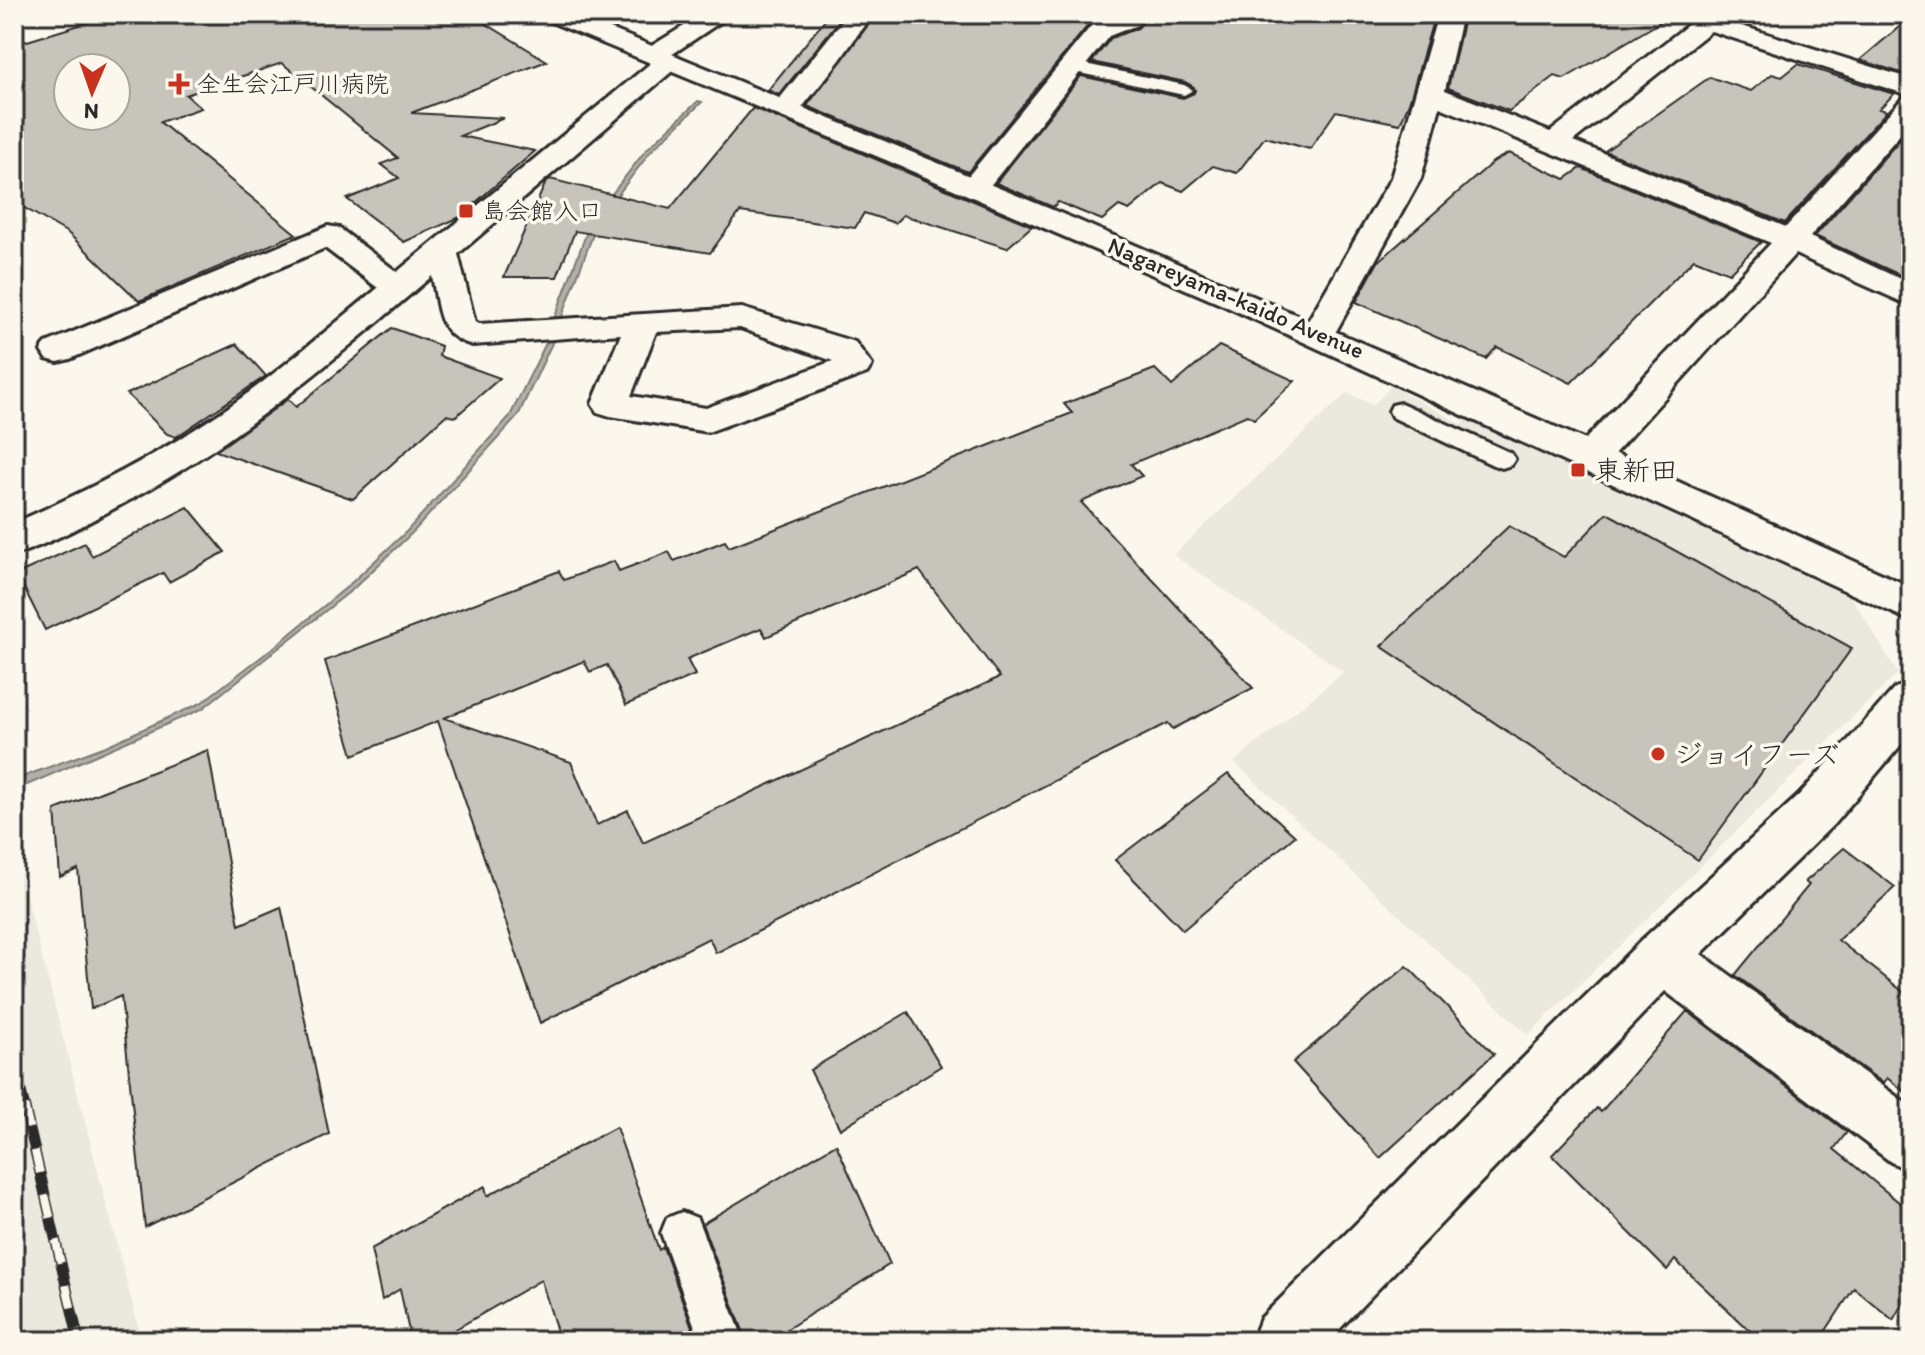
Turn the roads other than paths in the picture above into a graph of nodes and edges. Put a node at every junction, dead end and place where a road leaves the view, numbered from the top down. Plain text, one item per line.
1 (553, 14) edge
2 (708, 14) edge
3 (860, 14) edge
4 (1135, 14) edge
5 (1450, 14) edge
6 (661, 58) junction
7 (1071, 66) junction
8 (1911, 88) edge
9 (1184, 90) dead end
10 (1431, 94) junction
11 (1911, 105) edge
12 (786, 109) junction
13 (1552, 144) junction
14 (975, 186) junction
15 (1791, 240) junction
16 (441, 249) junction
17 (396, 286) junction
18 (1911, 296) edge
19 (643, 322) junction
20 (1318, 333) junction
21 (58, 351) dead end
22 (1401, 411) dead end
23 (1591, 456) junction
24 (1502, 459) dead end
25 (14, 540) edge
26 (1911, 605) edge
27 (1911, 701) edge
28 (1662, 957) junction
29 (1911, 1142) edge
30 (682, 1233) dead end
31 (722, 1341) edge
32 (1284, 1341) edge

1 - 6 street, Nagareyama-kaido Avenue
2 - 6 street
3 - 12 street
4 - 7 street
5 - 10 street
6 - 12 street, Nagareyama-kaido Avenue
6 - 16 street
7 - 9 lane
7 - 14 street
8 - 13 street
10 - 13 street
10 - 20 street
11 - 15 street
12 - 14 street, Nagareyama-kaido Avenue
13 - 15 street
14 - 20 street, Nagareyama-kaido Avenue
15 - 18 street
15 - 23 street
16 - 17 street
16 - 19 street
17 - 21 street
17 - 25 street
19 - 19 street
20 - 23 street, Nagareyama-kaido Avenue
22 - 24 lane
23 - 26 street, Nagareyama-kaido Avenue
27 - 28 street
28 - 29 street
28 - 32 street
30 - 31 lane

